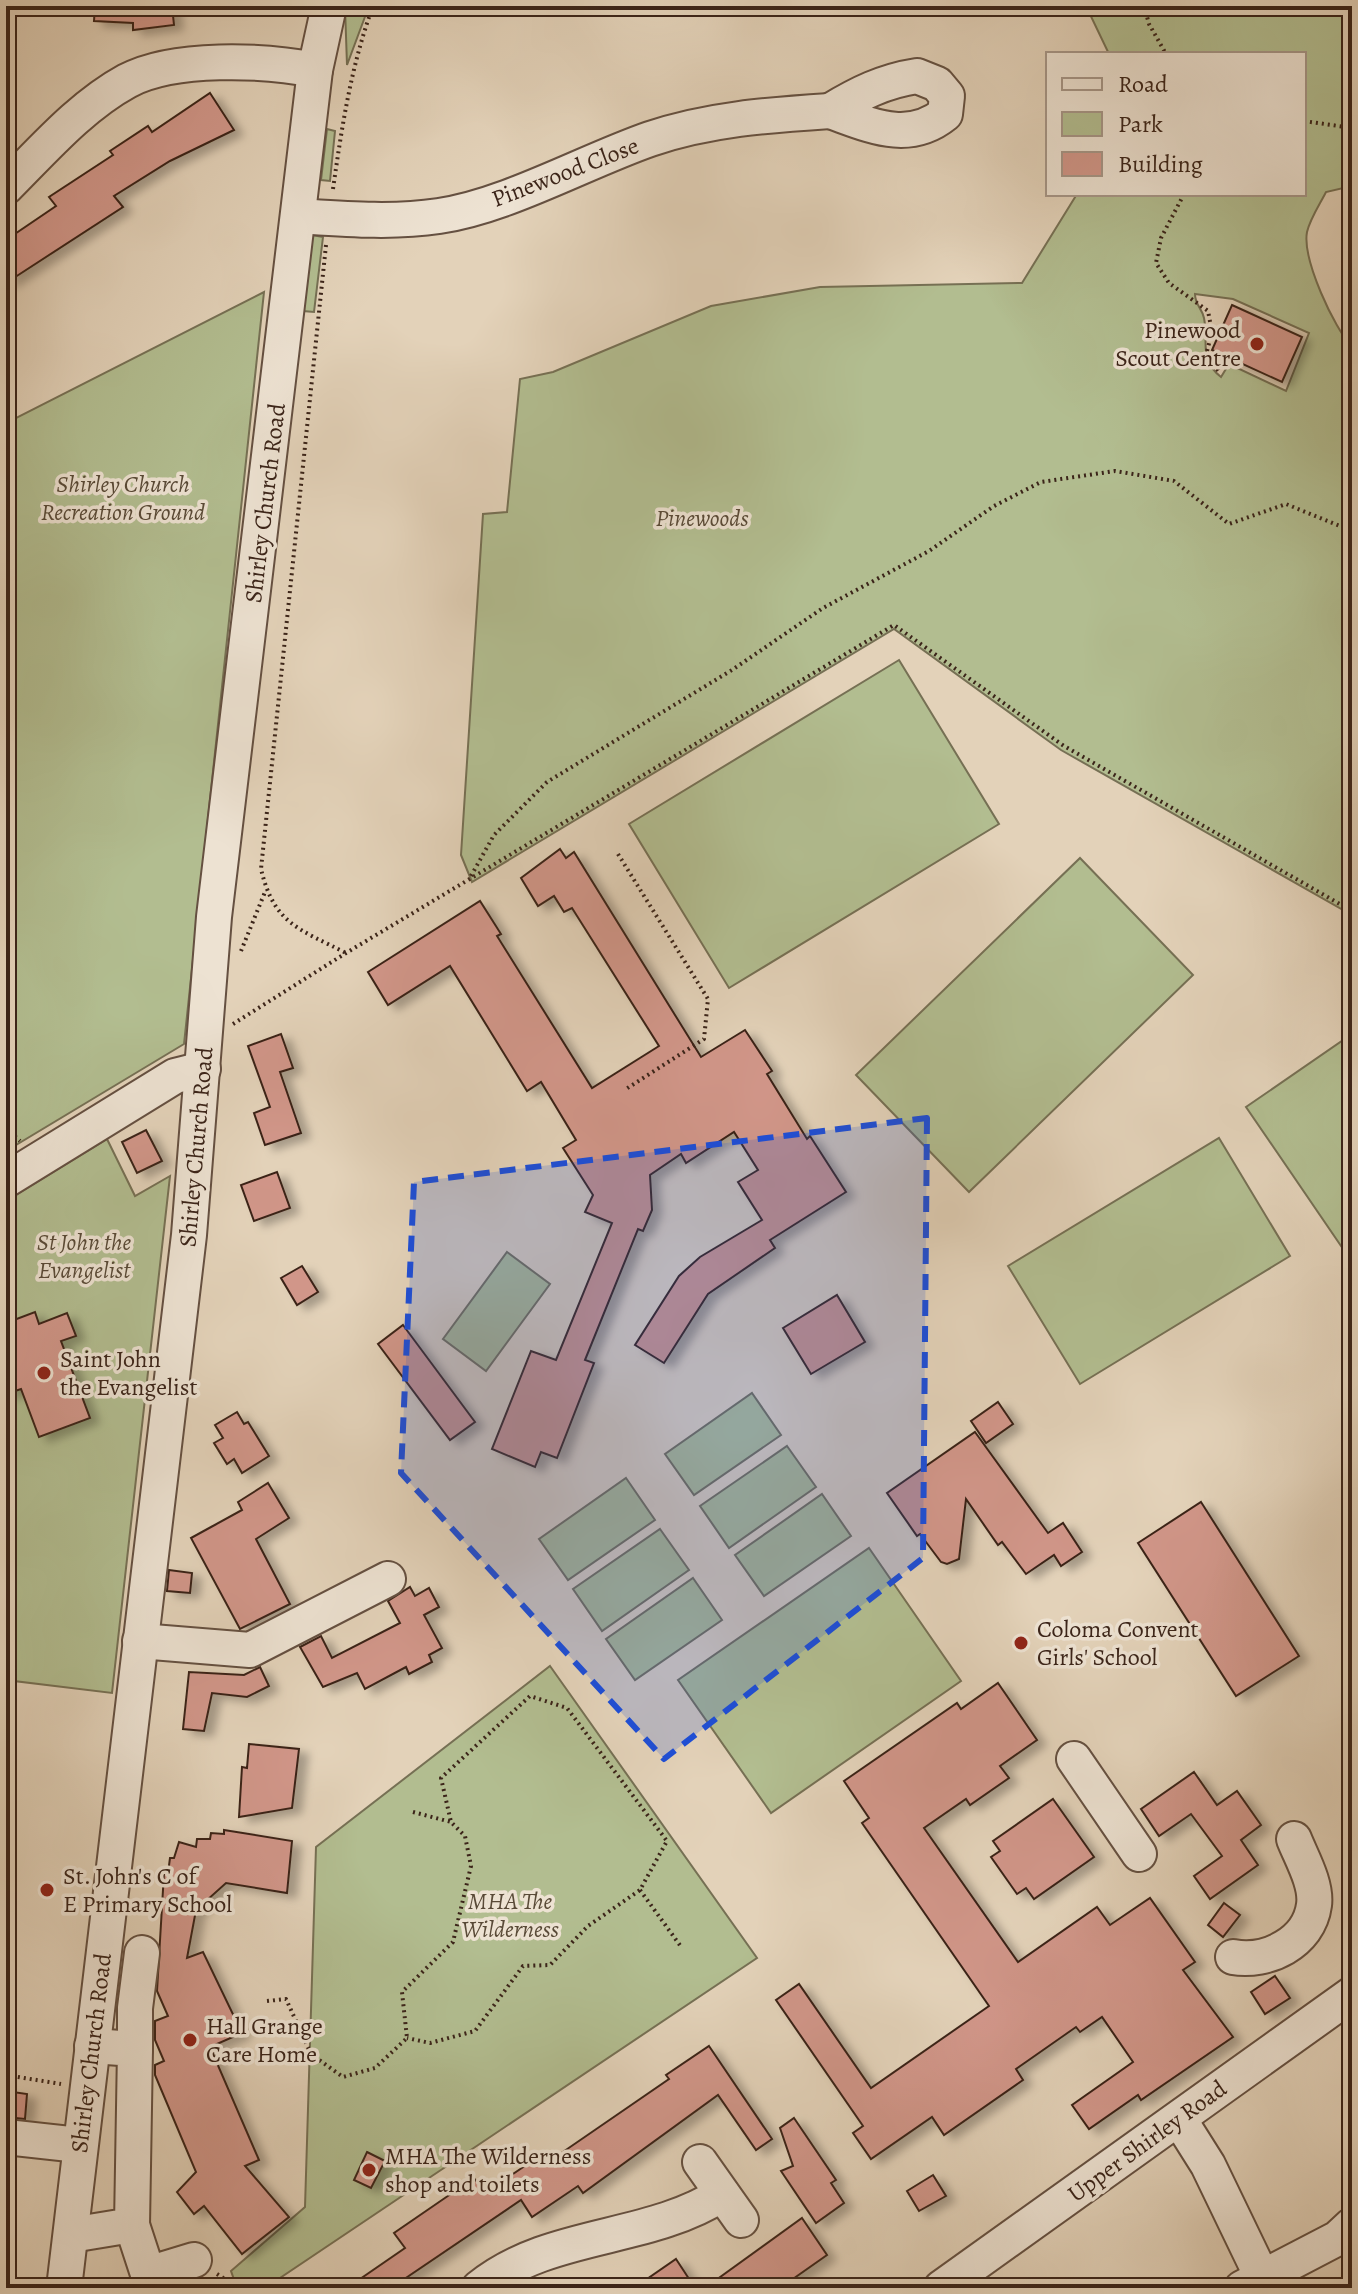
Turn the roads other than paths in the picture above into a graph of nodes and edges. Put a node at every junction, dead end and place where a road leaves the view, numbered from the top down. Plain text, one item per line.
1 (329, 6) edge
2 (315, 70) junction
3 (830, 111) dead end
4 (6, 187) edge
5 (314, 217) junction
6 (203, 1069) junction
7 (6, 1180) edge
8 (388, 1579) dead end
9 (140, 1641) junction
10 (1074, 1759) dead end
11 (1294, 1839) dead end
12 (1139, 1854) dead end
13 (142, 1953) dead end
14 (1233, 1957) dead end
15 (1352, 1994) edge
16 (92, 2046) junction
17 (135, 2049) junction
18 (1179, 2119) junction
19 (6, 2137) edge
20 (79, 2145) junction
21 (700, 2162) dead end
22 (132, 2225) junction
23 (1352, 2225) edge
24 (71, 2235) junction
25 (194, 2260) dead end
26 (1252, 2282) edge
27 (487, 2285) edge
28 (64, 2288) edge
29 (941, 2288) edge

1 - 2 street, Shirley Church Road
2 - 4 street
2 - 5 street, Shirley Church Road
3 - 5 street, Pinewood Close
5 - 6 street, Shirley Church Road
6 - 7 street
6 - 9 street, Shirley Church Road
8 - 9 street
9 - 16 street, Shirley Church Road
10 - 12 street
11 - 14 street
13 - 17 street
15 - 18 street, Upper Shirley Road
16 - 17 street
16 - 20 street, Shirley Church Road
17 - 22 street
18 - 26 street
18 - 29 street, Upper Shirley Road
19 - 20 street
20 - 24 street, Shirley Church Road
21 - 27 street
22 - 24 street
22 - 25 street
23 - 26 street
24 - 28 street, Shirley Church Road

